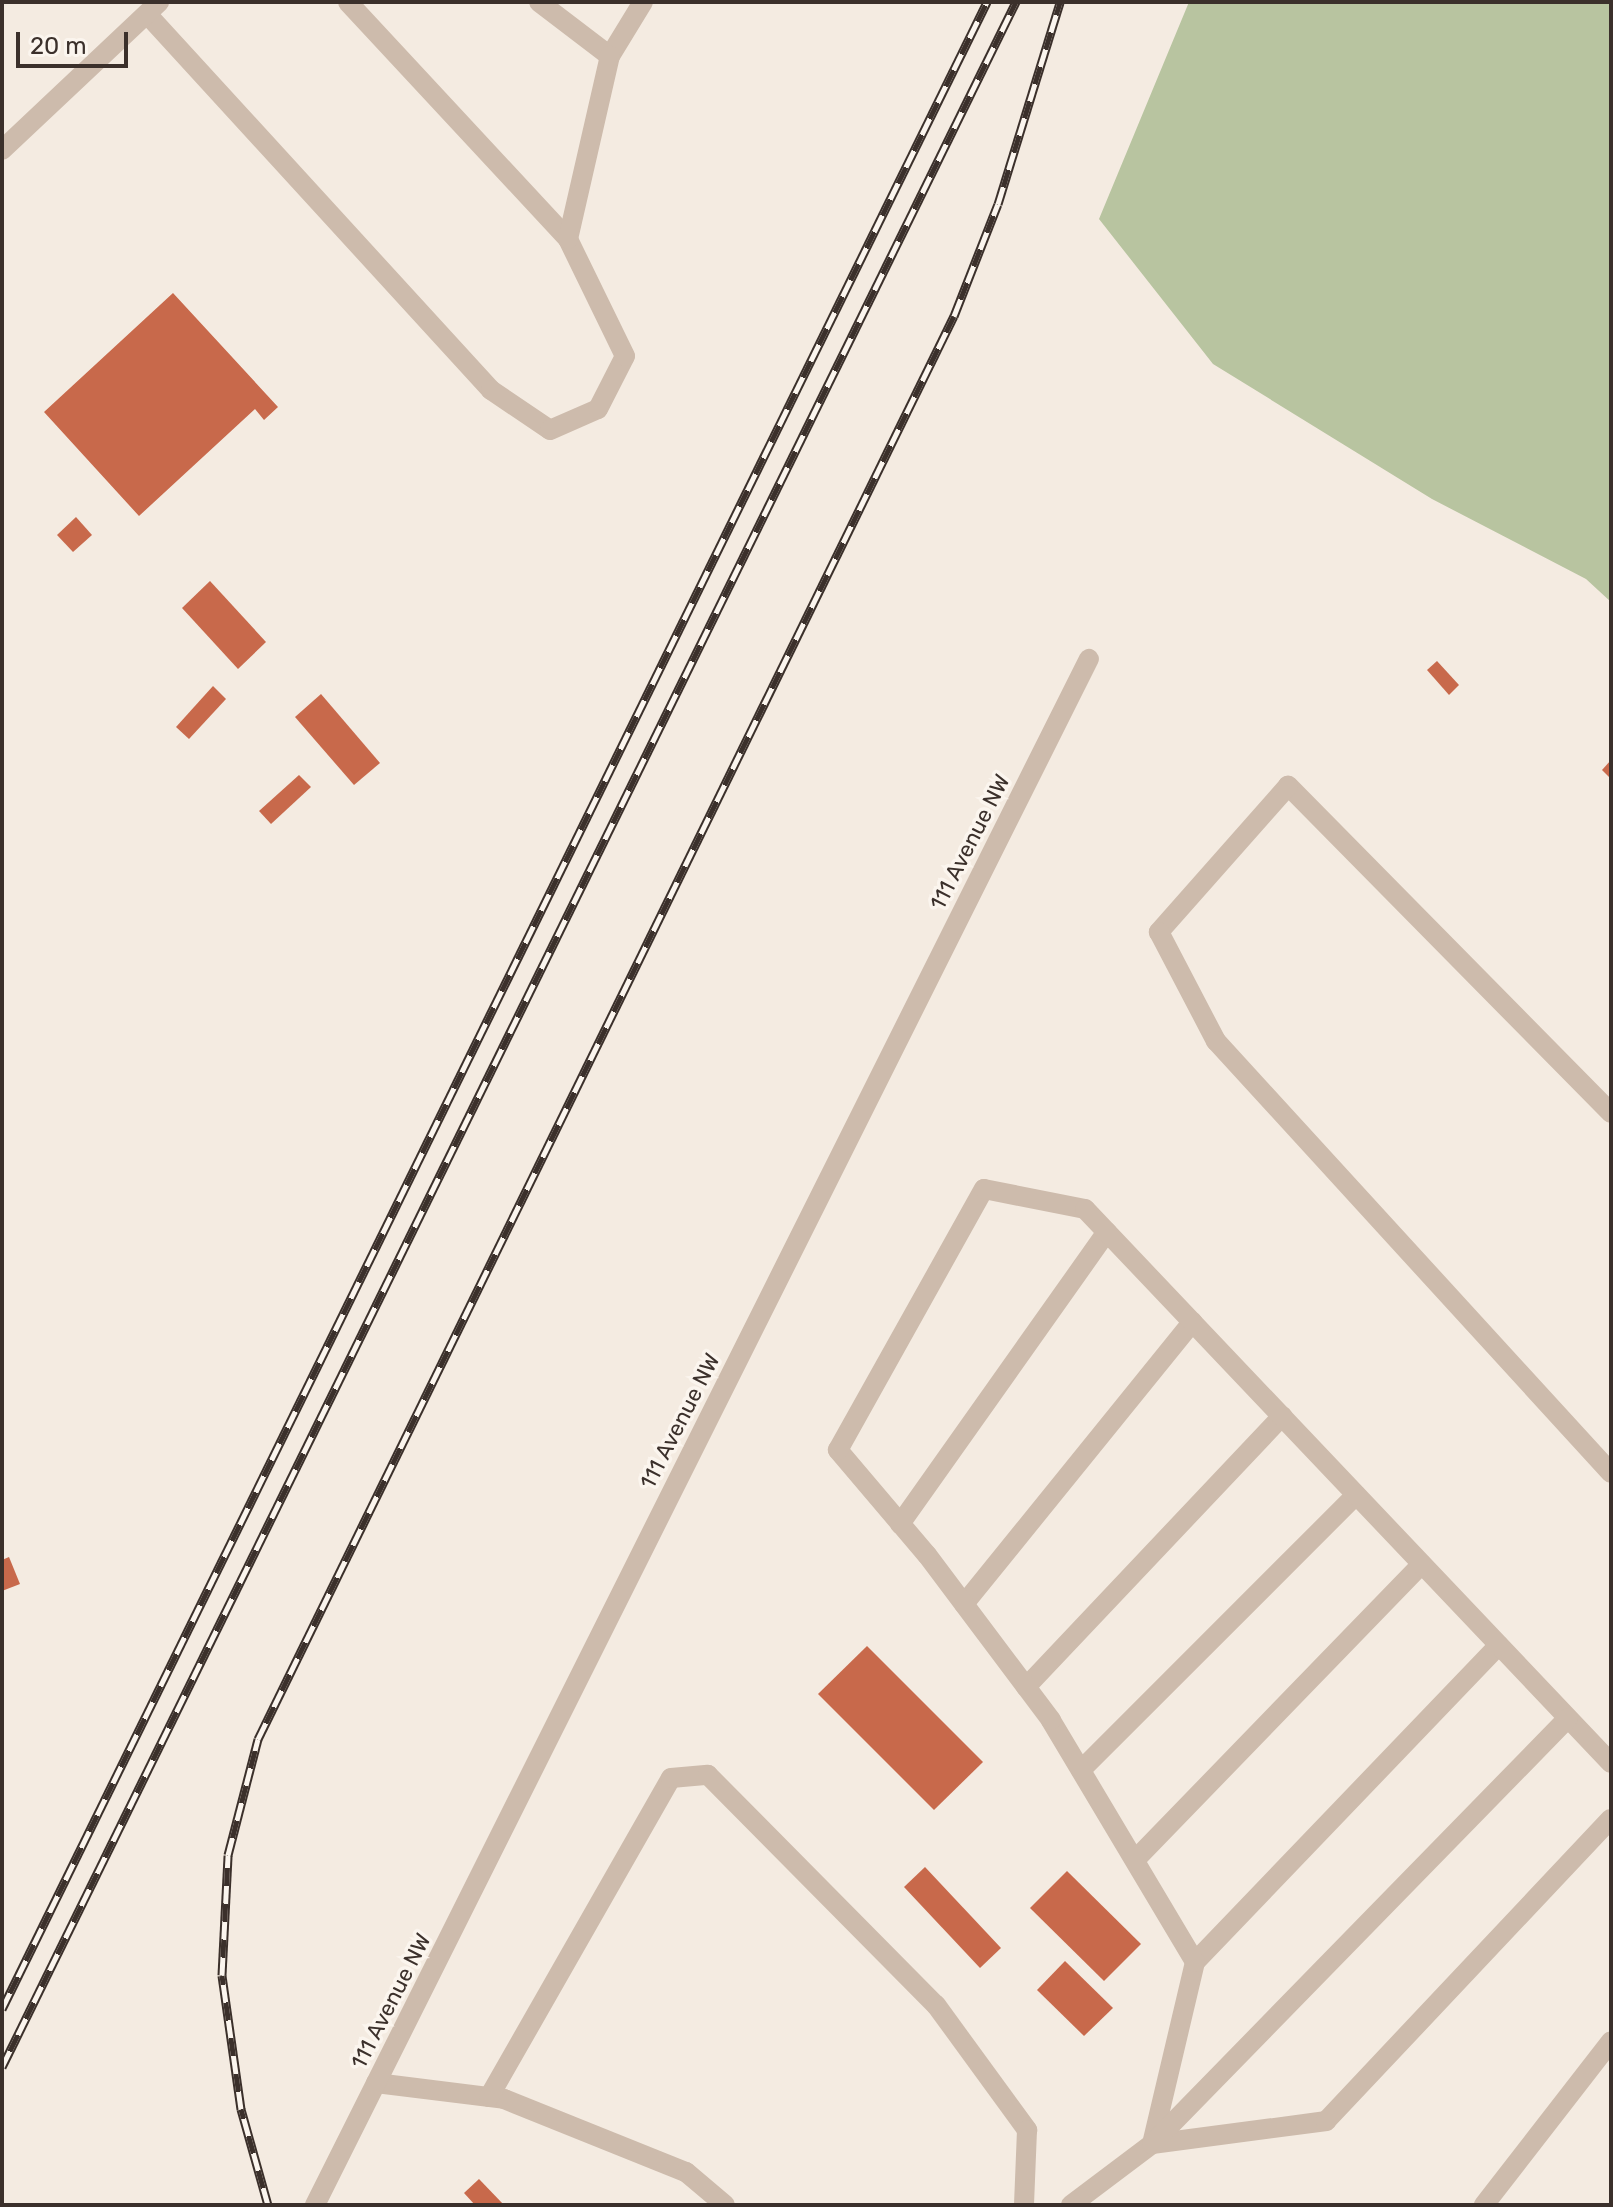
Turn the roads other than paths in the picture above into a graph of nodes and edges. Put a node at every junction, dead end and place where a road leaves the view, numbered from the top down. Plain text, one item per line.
1 (539, 2) edge
2 (643, 2) edge
3 (350, 3) edge
4 (153, 8) edge
5 (610, 56) junction
6 (2, 150) edge
7 (568, 239) junction
8 (1089, 659) dead end
9 (1611, 1113) edge
10 (1107, 1232) junction
11 (1192, 1322) junction
12 (1282, 1416) junction
13 (1611, 1473) edge
14 (1356, 1495) junction
15 (900, 1524) junction
16 (1422, 1564) junction
17 (964, 1604) junction
18 (1499, 1645) junction
19 (1026, 1687) junction
20 (1568, 1718) junction
21 (1611, 1763) edge
22 (1081, 1770) junction
23 (1611, 1819) edge
24 (1135, 1860) junction
25 (1195, 1962) junction
26 (1611, 2041) edge
27 (376, 2083) junction
28 (489, 2097) junction
29 (1152, 2144) junction
30 (315, 2205) edge
31 (725, 2205) edge
32 (1024, 2205) edge
33 (1071, 2205) edge
34 (1484, 2205) edge

1 - 5 street
2 - 5 street
3 - 7 street
4 - 6 street
4 - 7 street
5 - 7 street
8 - 27 street, 111 Avenue NW
9 - 13 street
10 - 11 street
10 - 15 street
10 - 15 street
11 - 12 street
11 - 17 street
12 - 14 street
12 - 19 street
14 - 16 street
14 - 22 street
15 - 17 street
16 - 18 street
16 - 24 street
17 - 19 street
18 - 20 street
18 - 25 street
19 - 22 street
20 - 21 street
20 - 29 street
22 - 24 street
23 - 29 street
24 - 25 street
25 - 29 street
26 - 34 street
27 - 28 street
27 - 30 street, 111 Avenue NW
28 - 31 street
28 - 32 street
29 - 33 street

